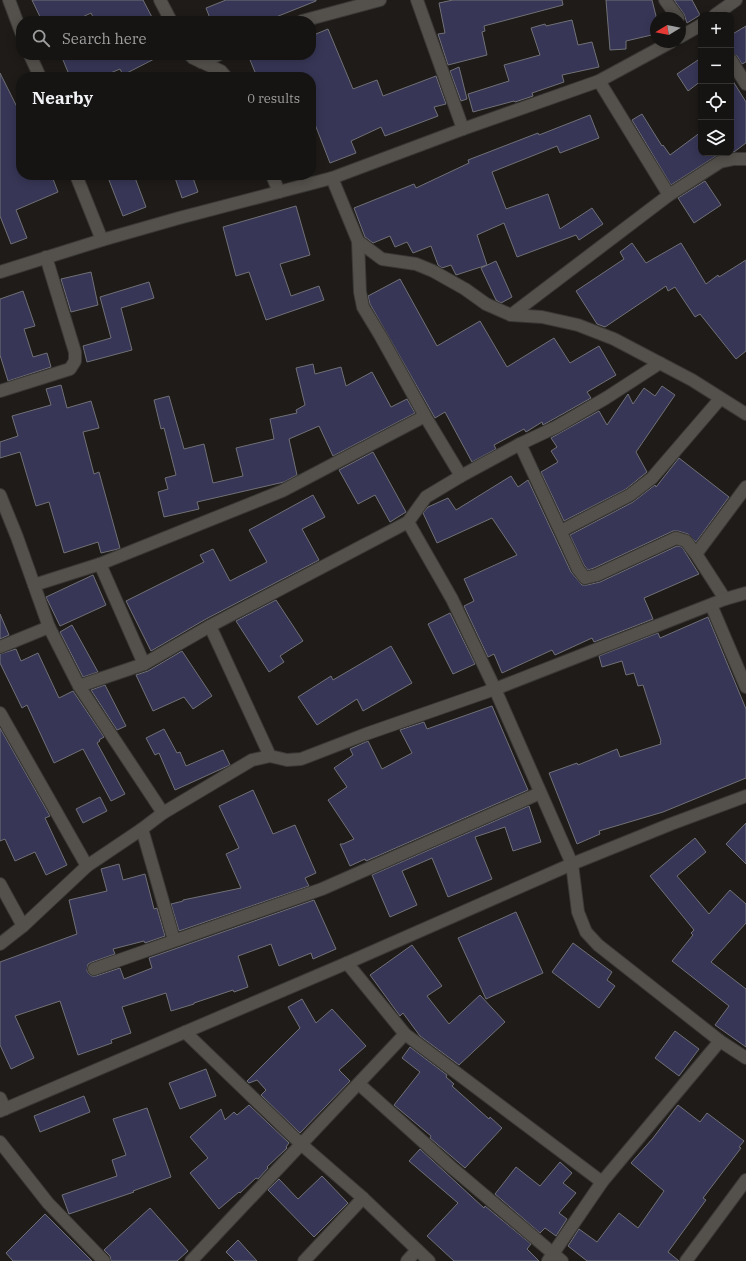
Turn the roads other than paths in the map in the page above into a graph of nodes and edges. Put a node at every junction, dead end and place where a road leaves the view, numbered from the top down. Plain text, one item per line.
1 (9, 0) edge
2 (160, 0) edge
3 (380, 0) edge
4 (417, 0) edge
5 (665, 0) edge
6 (736, 0) edge
7 (674, 12) edge
8 (719, 12) edge
9 (168, 16) edge
10 (316, 17) edge
11 (16, 19) edge
12 (698, 27) edge
13 (686, 34) edge
14 (660, 48) edge
15 (32, 60) edge
16 (197, 60) edge
17 (206, 60) edge
18 (201, 62) junction
19 (734, 65) edge
20 (38, 72) edge
21 (222, 72) edge
22 (599, 81) junction
23 (746, 84) edge
24 (462, 129) junction
25 (746, 159) edge
26 (332, 178) junction
27 (78, 180) edge
28 (274, 180) edge
29 (279, 192) junction
30 (669, 195) junction
31 (102, 240) junction
32 (358, 241) junction
33 (46, 257) junction
34 (0, 272) edge
35 (511, 315) junction
36 (660, 363) junction
37 (0, 390) edge
38 (720, 399) junction
39 (746, 414) edge
40 (425, 416) junction
41 (520, 444) junction
42 (461, 476) junction
43 (746, 487) edge
44 (0, 495) edge
45 (408, 522) junction
46 (561, 531) junction
47 (696, 554) junction
48 (100, 564) junction
49 (34, 585) junction
50 (746, 593) edge
51 (725, 599) junction
52 (711, 605) junction
53 (210, 626) junction
54 (49, 627) junction
55 (0, 647) edge
56 (144, 664) junction
57 (79, 686) junction
58 (746, 687) edge
59 (495, 689) junction
60 (0, 713) edge
61 (270, 756) junction
62 (540, 793) junction
63 (746, 796) edge
64 (163, 813) junction
65 (142, 829) junction
66 (572, 864) junction
67 (87, 866) junction
68 (0, 884) edge
69 (23, 926) junction
70 (174, 940) junction
71 (0, 944) edge
72 (347, 963) junction
73 (94, 969) dead end
74 (185, 1032) junction
75 (405, 1034) junction
76 (720, 1042) junction
77 (746, 1058) edge
78 (359, 1084) junction
79 (2, 1106) edge
80 (0, 1142) edge
81 (301, 1144) junction
82 (746, 1180) edge
83 (602, 1182) junction
84 (363, 1198) junction
85 (416, 1250) junction
86 (554, 1259) edge
87 (104, 1261) edge
88 (191, 1261) edge
89 (304, 1261) edge
90 (407, 1261) edge
91 (429, 1261) edge
92 (686, 1261) edge

1 - 11 street
2 - 9 street
3 - 10 street
4 - 24 street
5 - 7 street
6 - 8 street
12 - 13 street
14 - 22 street
15 - 20 street
16 - 18 street
17 - 18 street
18 - 21 street
19 - 23 street
22 - 24 street
22 - 30 street
24 - 26 street
25 - 30 street
26 - 29 street
26 - 32 street
27 - 31 street
28 - 29 street
29 - 31 street
30 - 35 street
31 - 33 street
32 - 35 street
32 - 40 street
33 - 34 street
33 - 37 street
35 - 36 street
36 - 38 street
36 - 41 street
38 - 39 street
38 - 46 street
40 - 42 street
40 - 48 street
41 - 42 street
41 - 46 street
42 - 45 street
43 - 47 street
44 - 49 street
45 - 53 street
45 - 59 street
46 - 47 street
47 - 51 street
48 - 49 street
48 - 56 street
49 - 54 street
50 - 51 street
51 - 52 street
52 - 58 street
52 - 59 street
53 - 56 street
53 - 61 street
54 - 55 street
54 - 57 street
56 - 57 street
57 - 64 street
59 - 61 street
59 - 62 street
60 - 67 street
61 - 64 street
62 - 66 street
62 - 70 street
63 - 66 street
64 - 65 street
65 - 67 street
65 - 70 street
66 - 72 street
66 - 76 street
67 - 69 street
68 - 69 street
69 - 71 street
70 - 73 street
72 - 74 street
72 - 75 street
74 - 79 street
74 - 81 street
75 - 78 street
75 - 83 street
76 - 77 street
76 - 83 street
78 - 81 street
78 - 86 street
80 - 87 street
81 - 84 street
81 - 88 street
82 - 92 street
83 - 86 street
84 - 85 street
84 - 89 street
85 - 90 street
85 - 91 street

